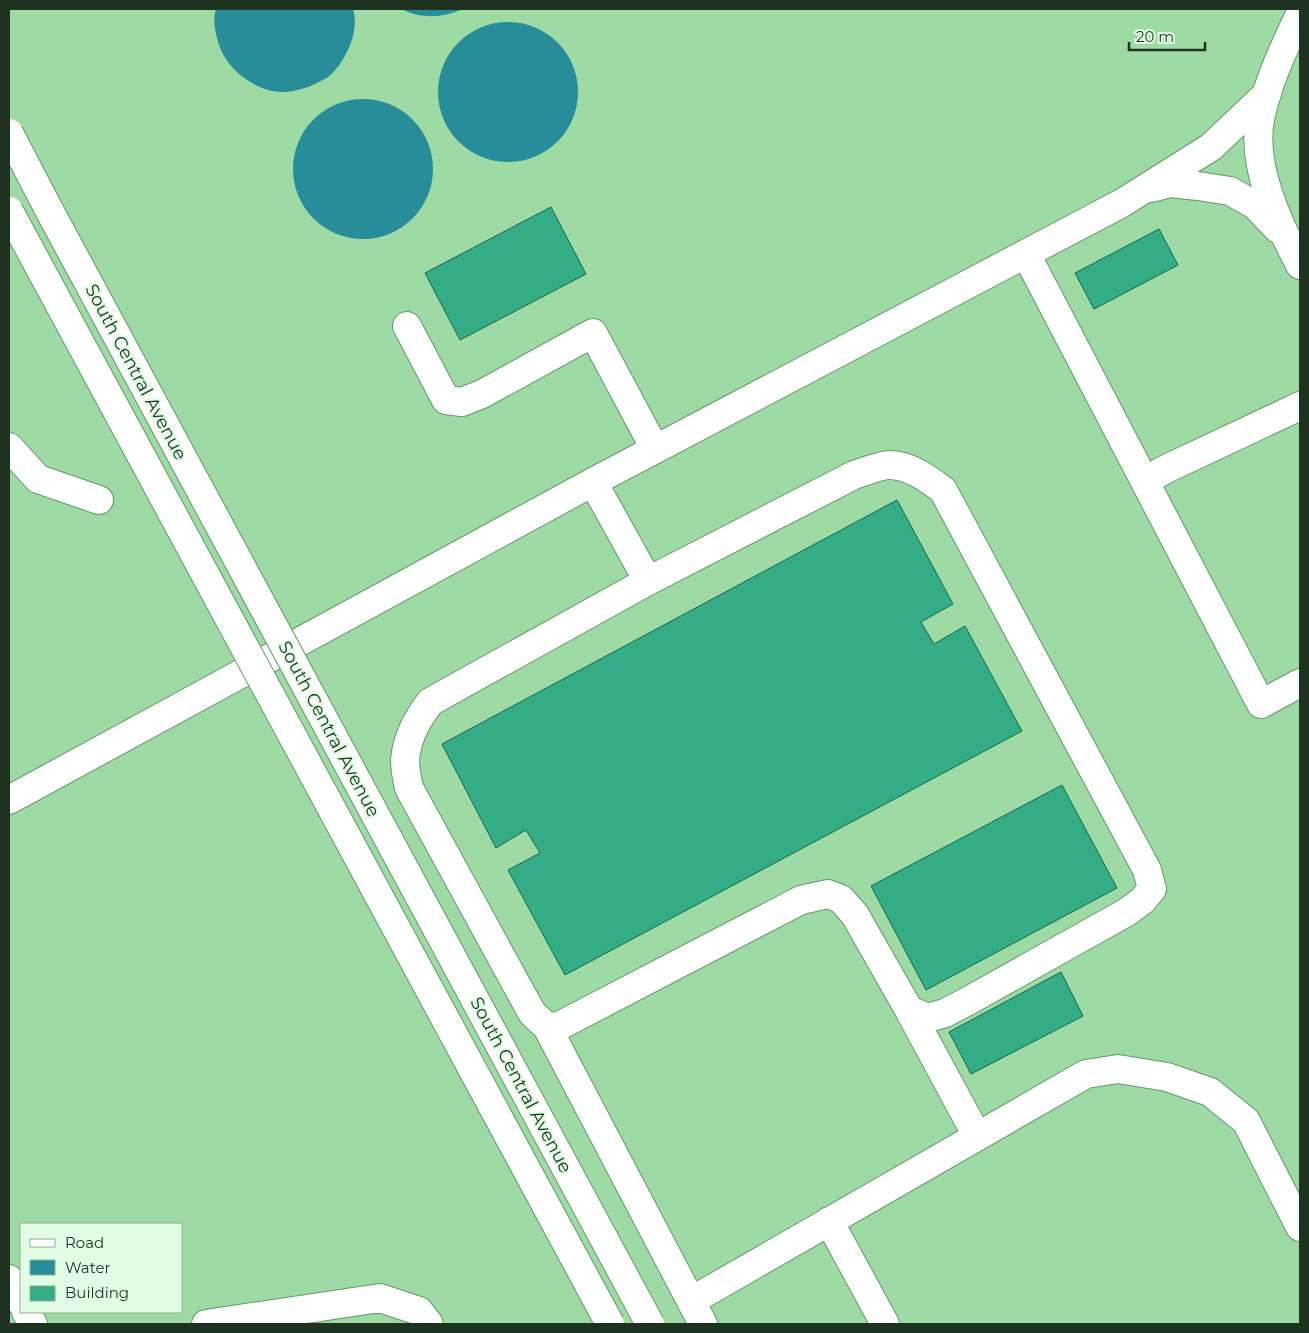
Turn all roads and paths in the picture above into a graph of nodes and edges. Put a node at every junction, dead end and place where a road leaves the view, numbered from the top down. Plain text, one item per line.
1 (1300, 14) edge
2 (1267, 94) junction
3 (9, 133) edge
4 (1140, 191) junction
5 (9, 211) edge
6 (1286, 238) junction
7 (1026, 254) junction
8 (1300, 264) edge
9 (407, 326) dead end
10 (1300, 406) edge
11 (9, 447) edge
12 (656, 449) junction
13 (1145, 481) junction
14 (593, 482) junction
15 (99, 500) dead end
16 (648, 581) junction
17 (1300, 683) edge
18 (9, 800) edge
19 (910, 1010) junction
20 (547, 1028) junction
21 (977, 1136) junction
22 (829, 1221) junction
23 (1300, 1227) edge
24 (9, 1279) edge
25 (20, 1300) edge
26 (691, 1300) junction
27 (27, 1313) edge
28 (33, 1324) edge
29 (206, 1324) edge
30 (429, 1324) edge
31 (610, 1324) edge
32 (650, 1324) edge
33 (704, 1324) edge
34 (885, 1324) edge

1 - 2 main road
2 - 4 main road
2 - 6 main road
3 - 32 main road, South Central Avenue, bridge
4 - 6 main road
4 - 7 main road
5 - 31 main road, South Central Avenue, bridge
6 - 8 main road
7 - 12 main road
7 - 13 main road
9 - 12 main road
10 - 13 main road
11 - 15 main road
12 - 14 main road
13 - 17 main road
14 - 16 main road
14 - 18 main road
16 - 19 main road
16 - 20 main road
19 - 20 main road
19 - 21 main road
20 - 26 main road
21 - 22 main road
21 - 23 main road
22 - 26 main road
22 - 34 main road
24 - 25 main road
26 - 33 main road
27 - 28 main road
29 - 30 main road

